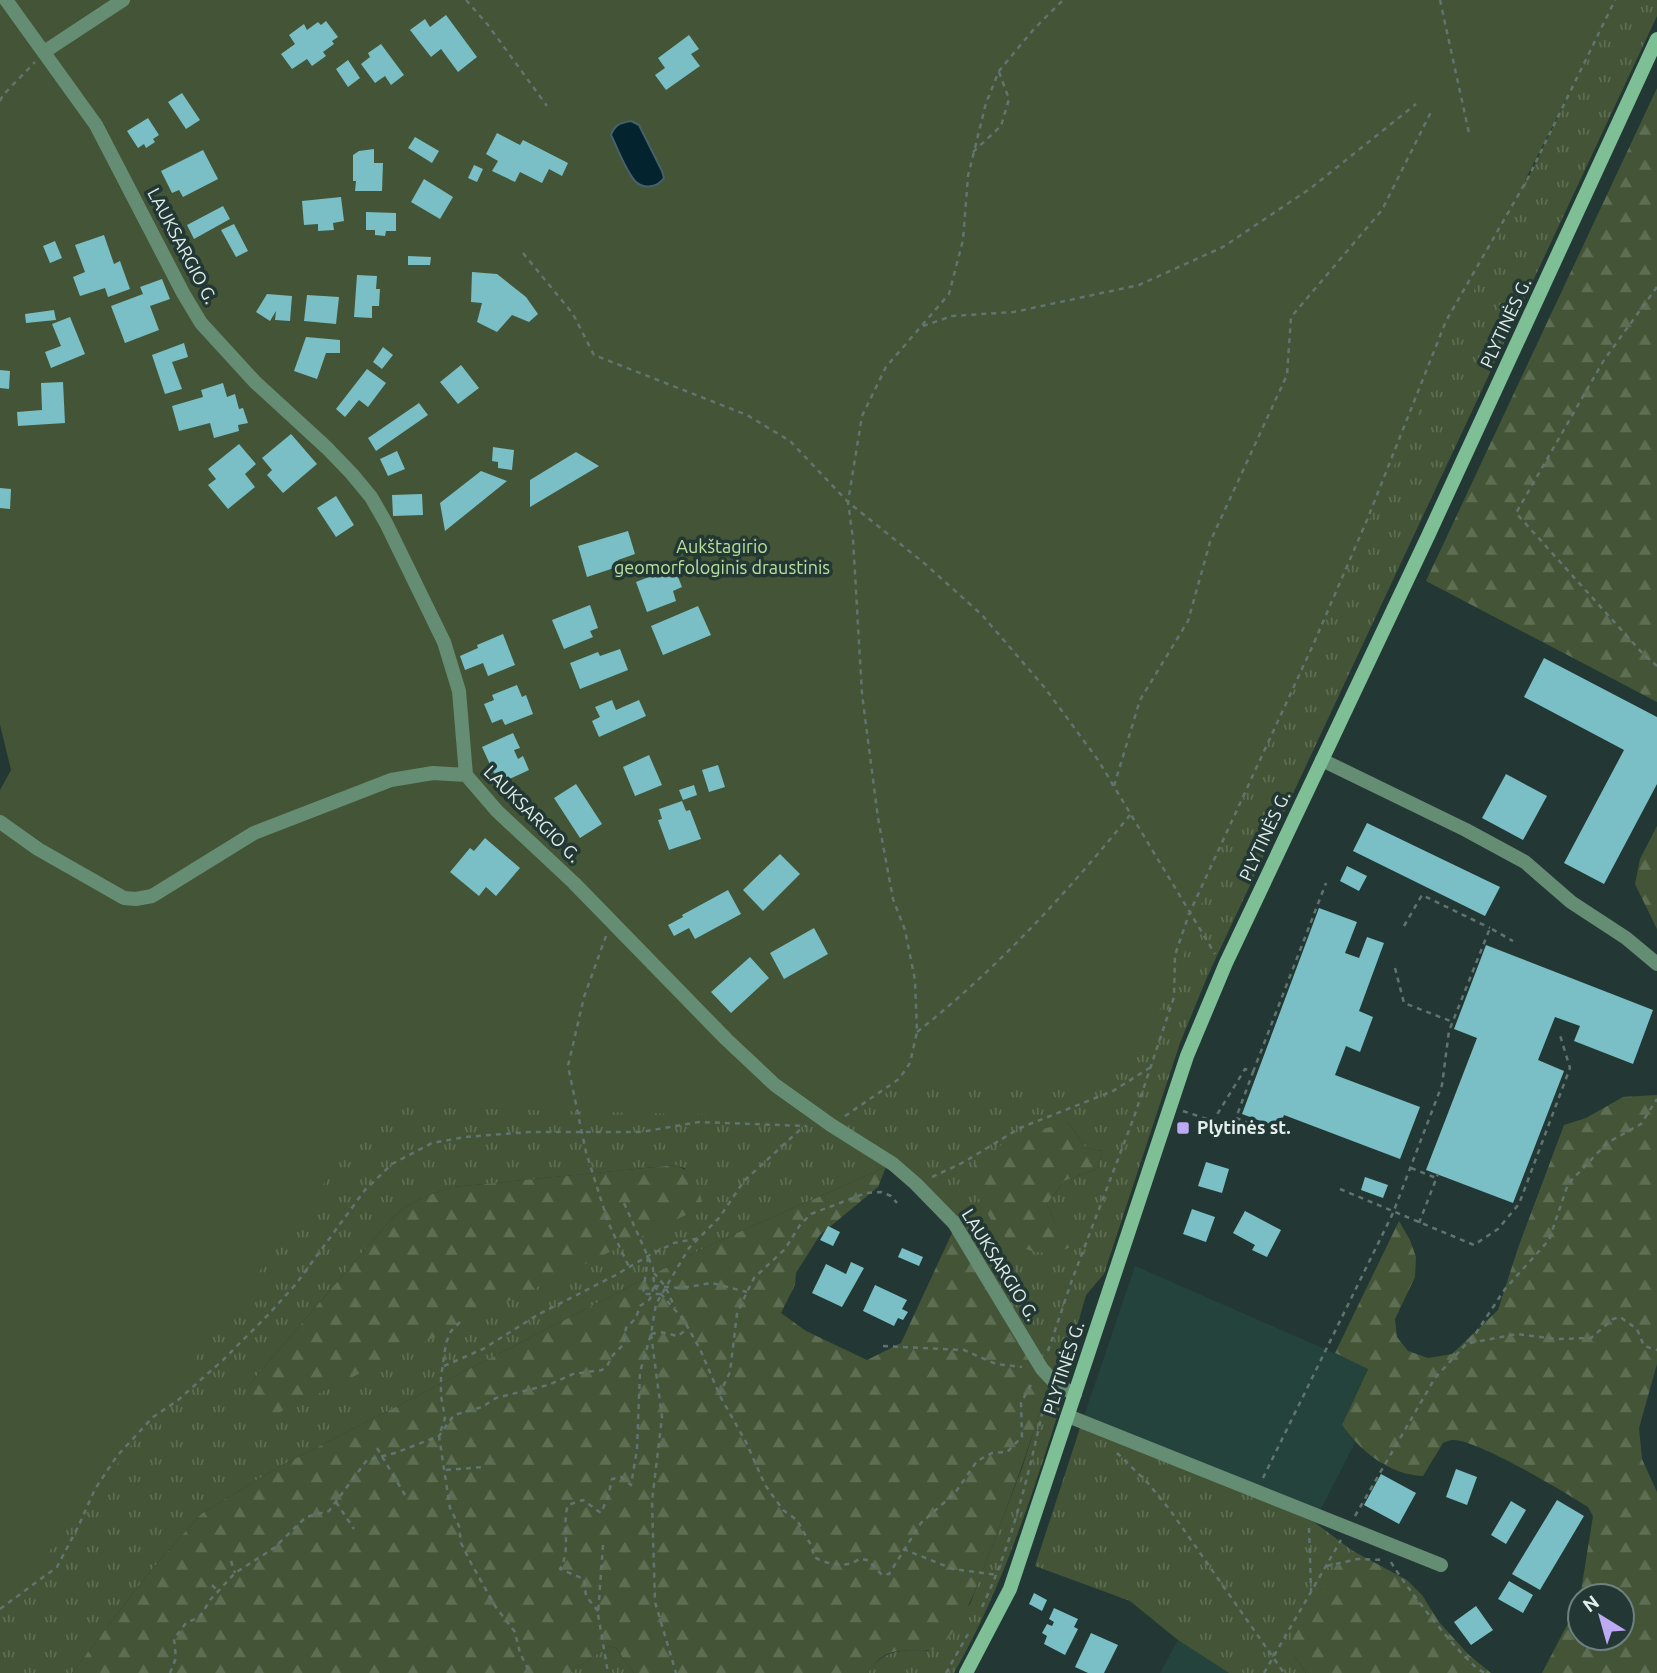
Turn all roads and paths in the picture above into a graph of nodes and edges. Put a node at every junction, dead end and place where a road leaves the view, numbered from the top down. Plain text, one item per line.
1 (6, 0) edge
2 (123, 0) edge
3 (466, 0) edge
4 (1063, 0) edge
5 (1440, 0) edge
6 (1615, 0) edge
7 (1657, 38) edge
8 (44, 52) junction
9 (999, 71) junction
10 (0, 102) edge
11 (1416, 104) dead end
12 (547, 106) dead end
13 (1431, 112) dead end
14 (1469, 133) dead end
15 (973, 152) junction
16 (523, 253) dead end
17 (1657, 286) edge
18 (920, 327) junction
19 (848, 502) junction
20 (1657, 666) edge
21 (1322, 760) junction
22 (466, 775) junction
23 (1114, 786) junction
24 (1131, 814) junction
25 (0, 822) edge
26 (1326, 883) dead end
27 (1189, 914) junction
28 (610, 923) junction
29 (1404, 926) dead end
30 (1490, 928) junction
31 (1513, 941) dead end
32 (1226, 963) junction
33 (1657, 964) edge
34 (1395, 968) dead end
35 (1453, 1022) junction
36 (917, 1032) junction
37 (1560, 1035) dead end
38 (1151, 1067) junction
39 (1253, 1072) junction
40 (1657, 1099) edge
41 (1170, 1109) junction
42 (831, 1125) junction
43 (804, 1126) junction
44 (1264, 1129) dead end
45 (583, 1133) junction
46 (1410, 1168) junction
47 (916, 1184) junction
48 (1340, 1189) dead end
49 (624, 1203) dead end
50 (897, 1203) dead end
51 (1393, 1213) junction
52 (1419, 1223) junction
53 (701, 1238) junction
54 (648, 1256) junction
55 (629, 1267) junction
56 (653, 1273) junction
57 (654, 1286) junction
58 (665, 1286) junction
59 (747, 1292) junction
60 (651, 1294) junction
61 (662, 1294) junction
62 (675, 1309) junction
63 (460, 1322) dead end
64 (688, 1328) junction
65 (651, 1334) junction
66 (1466, 1344) junction
67 (883, 1346) dead end
68 (1657, 1350) edge
69 (444, 1366) junction
70 (1042, 1369) junction
71 (1046, 1394) dead end
72 (1076, 1394) junction
73 (719, 1395) junction
74 (1068, 1416) junction
75 (439, 1436) junction
76 (377, 1448) dead end
77 (1114, 1450) dead end
78 (382, 1457) junction
79 (483, 1466) dead end
80 (446, 1470) junction
81 (1257, 1491) junction
82 (405, 1495) dead end
83 (336, 1502) junction
84 (1306, 1511) junction
85 (1348, 1528) junction
86 (354, 1530) dead end
87 (603, 1545) dead end
88 (904, 1549) junction
89 (230, 1561) dead end
90 (1441, 1565) dead end
91 (1326, 1566) junction
92 (235, 1573) junction
93 (997, 1575) junction
94 (212, 1585) dead end
95 (218, 1591) junction
96 (1311, 1591) junction
97 (0, 1609) edge
98 (981, 1610) dead end
99 (598, 1611) junction
100 (968, 1633) dead end
101 (1274, 1656) junction
102 (170, 1673) edge
103 (530, 1673) edge
104 (608, 1673) edge
105 (676, 1673) edge
106 (946, 1673) edge
107 (966, 1673) edge
108 (1264, 1673) edge
109 (1284, 1673) edge
110 (1485, 1673) edge

1 - 8 street, LAUKSARGIO G.
2 - 8 street
3 - 12 path
4 - 9 path
5 - 14 path
6 - 27 path
7 - 21 main road, PLYTINĖS G.
8 - 10 path
8 - 22 street, LAUKSARGIO G.
9 - 15 path
9 - 15 path
11 - 18 path
13 - 23 path
15 - 18 path
16 - 19 path
17 - 20 path
18 - 19 path
19 - 23 path
19 - 36 path
21 - 32 main road, PLYTINĖS G.
21 - 33 street
22 - 25 street
22 - 28 street, LAUKSARGIO G.
23 - 24 path
24 - 27 path
24 - 36 path
26 - 39 path
27 - 32 path
27 - 38 path
28 - 42 street, LAUKSARGIO G.
28 - 45 path
29 - 30 path
30 - 31 path
30 - 35 path
32 - 41 main road, PLYTINĖS G.
34 - 35 path
35 - 46 path
36 - 42 path
37 - 52 path
38 - 47 path
38 - 70 path
39 - 41 path
39 - 44 path
40 - 66 path
41 - 72 main road, PLYTINĖS G.
42 - 43 path
42 - 47 street, LAUKSARGIO G.
43 - 45 path
43 - 53 path
45 - 55 path
45 - 97 path
46 - 51 path
46 - 52 path
47 - 70 street, LAUKSARGIO G.
48 - 51 path
49 - 54 path
50 - 59 path
51 - 52 path
51 - 81 path
53 - 54 path
53 - 58 path
54 - 55 path
54 - 56 path
54 - 60 path
55 - 69 path
56 - 57 path
56 - 58 path
57 - 58 path
57 - 60 path
57 - 61 path
58 - 59 path
58 - 61 path
58 - 62 path
59 - 73 path
60 - 61 path
60 - 75 path
61 - 62 path
61 - 65 path
62 - 64 path
63 - 69 path
64 - 65 path
64 - 73 path
65 - 99 path
65 - 105 path
66 - 68 path
66 - 85 path
67 - 70 path
69 - 75 path
70 - 72 street, LAUKSARGIO G.
70 - 88 path
71 - 93 path
72 - 74 main road, PLYTINĖS G.
73 - 88 path
74 - 81 street
74 - 107 main road, PLYTINĖS G.
75 - 78 path
75 - 80 path
76 - 78 path
77 - 101 path
78 - 82 path
78 - 83 path
79 - 80 path
80 - 103 path
81 - 84 street
83 - 86 path
83 - 92 path
84 - 85 street
84 - 96 path
85 - 90 street
85 - 91 path
87 - 99 path
88 - 93 path
89 - 92 path
91 - 96 path
91 - 110 path
92 - 95 path
93 - 98 path
94 - 95 path
95 - 102 path
96 - 101 path
99 - 104 path
100 - 106 path
101 - 108 path
101 - 109 path

